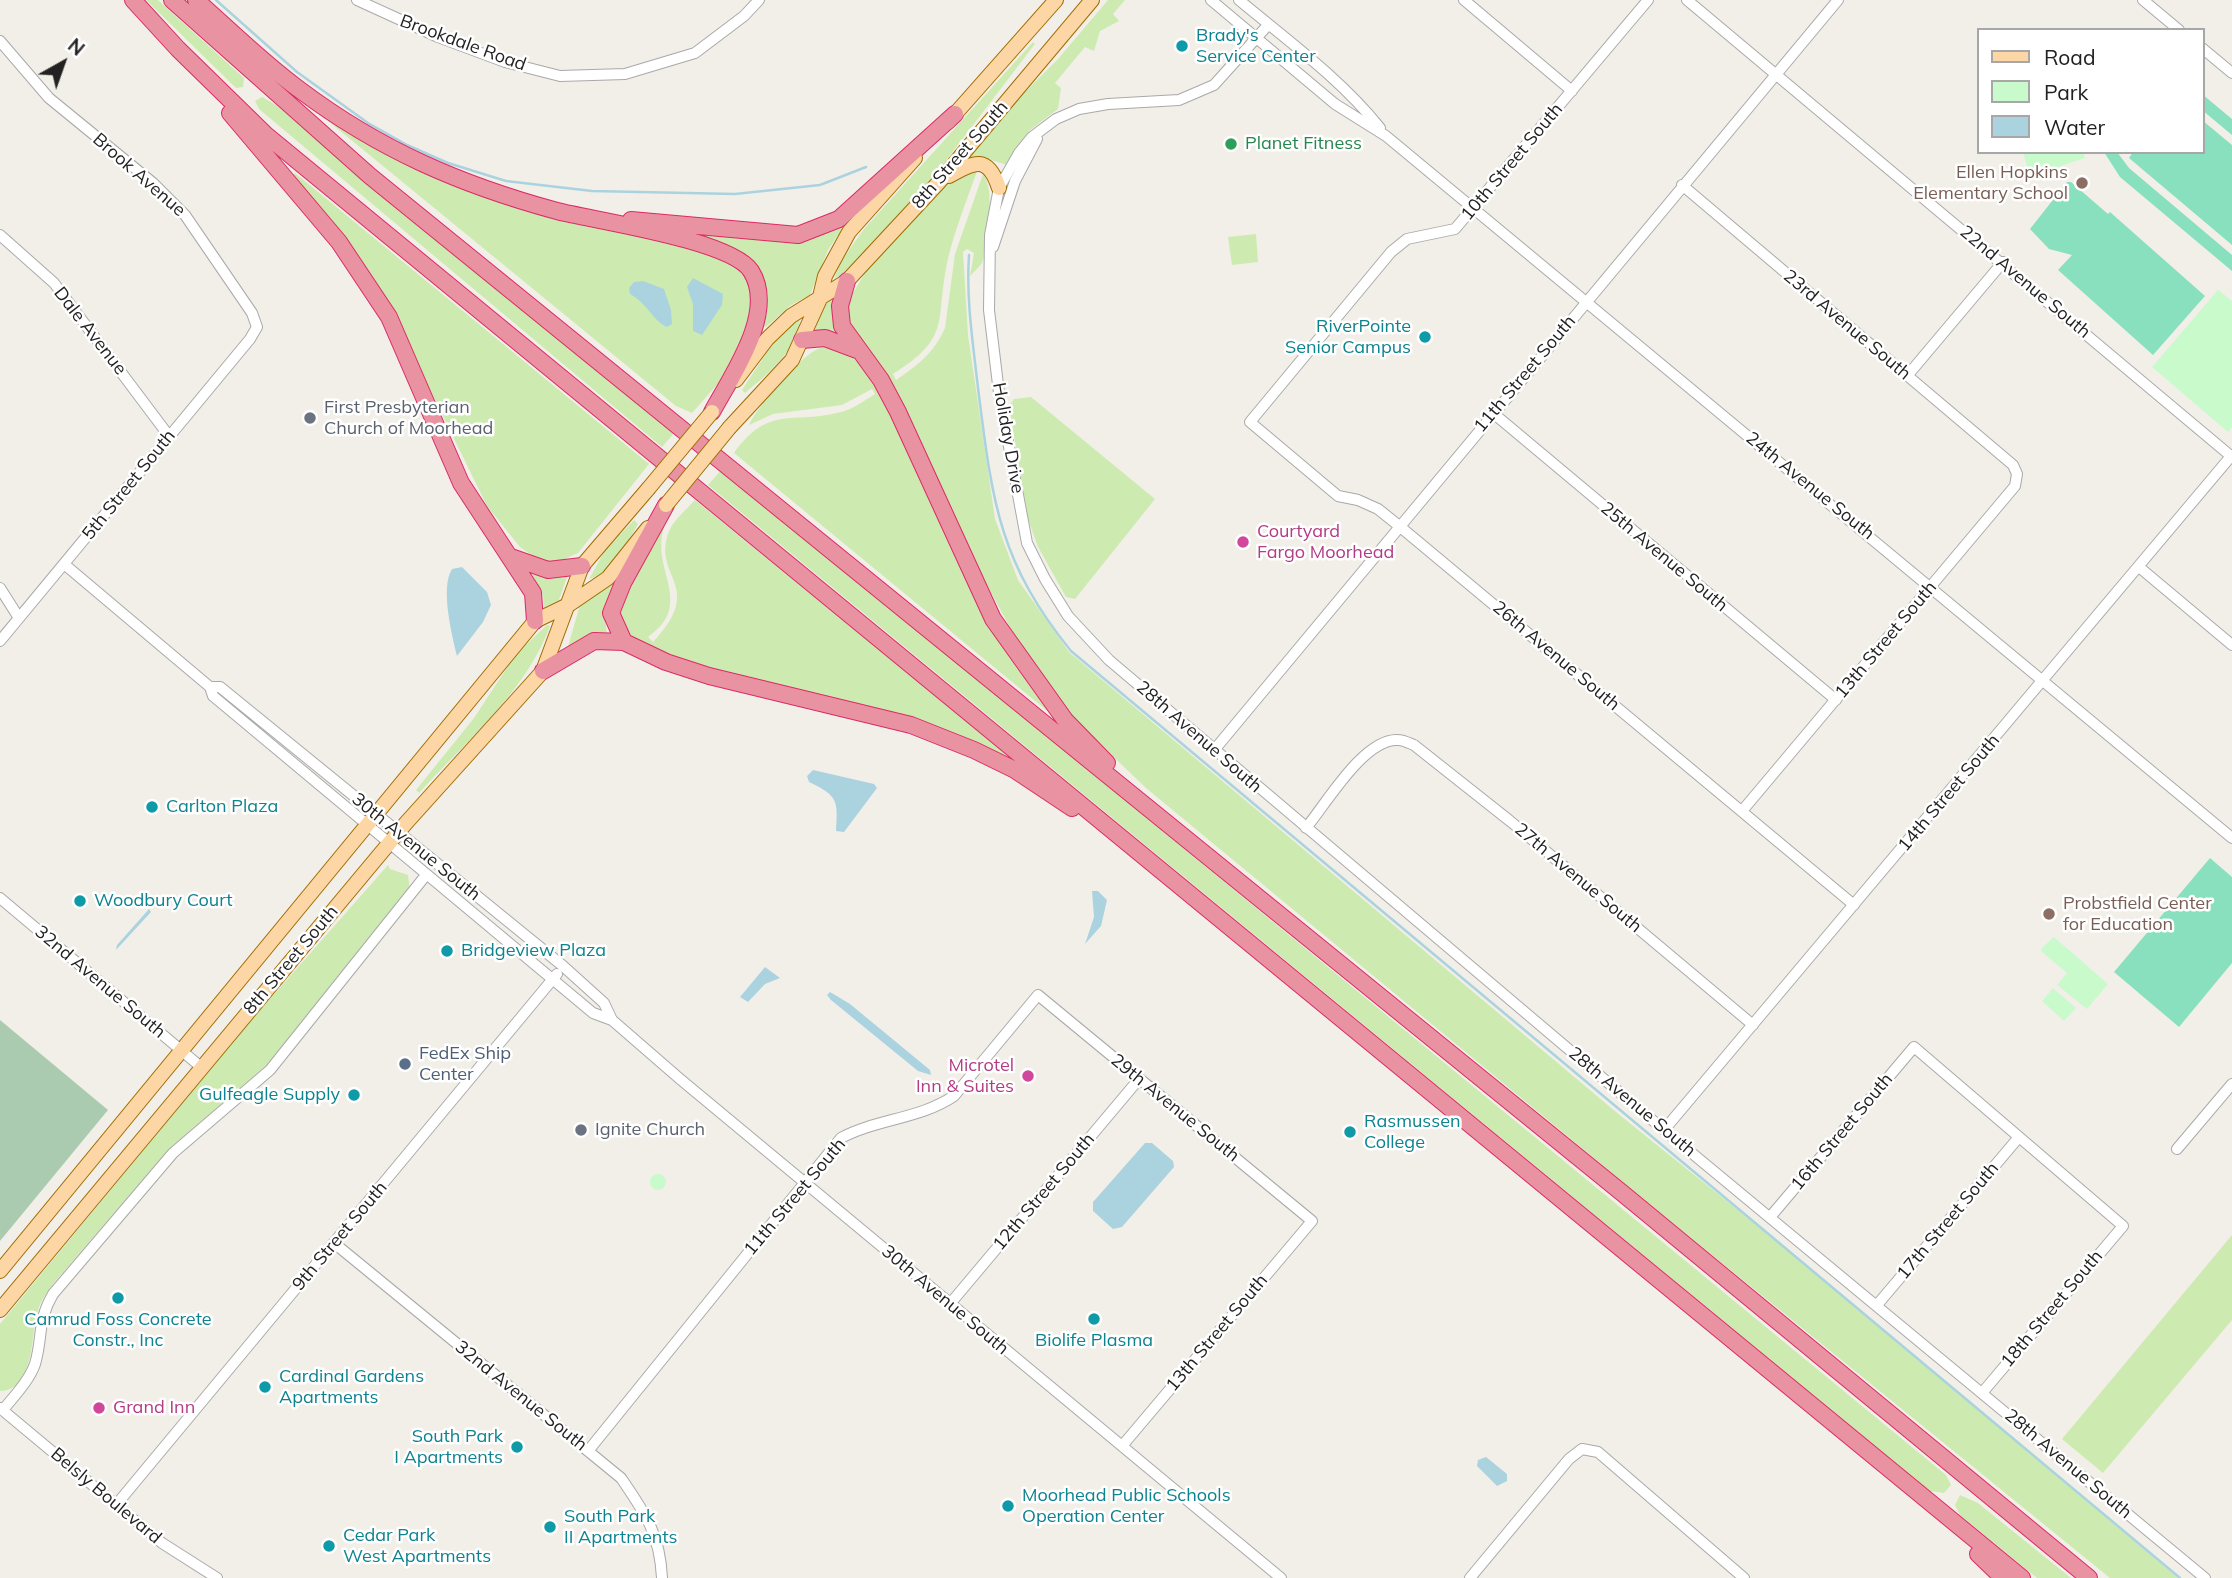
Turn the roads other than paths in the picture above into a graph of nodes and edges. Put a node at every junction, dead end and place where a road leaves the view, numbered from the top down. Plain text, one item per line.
1 (133, 0) edge
2 (172, 0) edge
3 (196, 0) edge
4 (357, 0) edge
5 (759, 0) edge
6 (1056, 0) edge
7 (1092, 0) edge
8 (1211, 0) edge
9 (1239, 0) edge
10 (1464, 0) edge
11 (1648, 0) edge
12 (1687, 0) edge
13 (1838, 0) edge
14 (2143, 0) edge
15 (1268, 25) junction
16 (2177, 28) edge
17 (1256, 38) junction
18 (0, 41) edge
19 (178, 49) junction
20 (2204, 50) edge
21 (2232, 56) edge
22 (2228, 69) edge
23 (1326, 74) junction
24 (1774, 74) junction
25 (1315, 88) junction
26 (1572, 92) junction
27 (955, 114) junction
28 (1045, 128) junction
29 (1386, 136) junction
30 (939, 182) junction
31 (1682, 185) junction
32 (999, 188) junction
33 (1473, 210) junction
34 (594, 217) junction
35 (0, 235) edge
36 (992, 250) junction
37 (2003, 262) junction
38 (847, 281) junction
39 (819, 301) junction
40 (1585, 301) junction
41 (257, 327) joint
42 (802, 340) junction
43 (859, 352) junction
44 (1908, 376) junction
45 (712, 412) junction
46 (1493, 413) junction
47 (1250, 422) joint
48 (169, 436) junction
49 (2232, 456) edge
50 (2013, 465) joint
51 (666, 505) junction
52 (1398, 525) junction
53 (511, 557) junction
54 (64, 564) junction
55 (582, 566) junction
56 (2139, 567) junction
57 (1931, 586) junction
58 (0, 588) edge
59 (569, 604) junction
60 (1068, 616) joint
61 (19, 618) junction
62 (535, 621) junction
63 (0, 641) edge
64 (624, 642) junction
65 (2232, 645) edge
66 (543, 671) junction
67 (2043, 682) junction
68 (210, 687) junction
69 (1836, 700) junction
70 (283, 739) junction
71 (274, 749) junction
72 (1215, 749) junction
73 (1132, 795) junction
74 (1742, 811) junction
75 (370, 820) junction
76 (1306, 828) junction
77 (399, 831) junction
78 (2232, 838) edge
79 (388, 844) junction
80 (1163, 871) junction
81 (426, 875) junction
82 (0, 898) edge
83 (1854, 905) junction
84 (563, 967) junction
85 (553, 979) junction
86 (1038, 995) joint
87 (612, 1020) junction
88 (1753, 1025) junction
89 (182, 1051) junction
90 (201, 1067) junction
91 (1139, 1079) junction
92 (2232, 1084) edge
93 (1664, 1130) junction
94 (2019, 1137) junction
95 (2177, 1149) dead end
96 (804, 1182) junction
97 (1771, 1216) junction
98 (1312, 1221) joint
99 (334, 1244) junction
100 (0, 1271) edge
101 (949, 1304) junction
102 (1877, 1305) junction
103 (0, 1310) edge
104 (1982, 1393) junction
105 (2, 1409) edge
106 (1122, 1446) junction
107 (588, 1451) junction
108 (1910, 1485) junction
109 (116, 1504) junction
110 (216, 1578) edge
111 (662, 1578) edge
112 (1281, 1578) edge
113 (1471, 1578) edge
114 (1744, 1578) edge
115 (2003, 1578) edge
116 (2022, 1578) edge
117 (2091, 1578) edge
118 (2205, 1578) edge

1 - 19 highway
2 - 73 highway
3 - 34 highway
4 - 5 street, Brookdale Road
6 - 27 main road, 8th Street South
7 - 30 main road, 8th Street South
8 - 17 street, 24th Avenue South
9 - 15 street, 24th Avenue South
10 - 26 street
11 - 26 street, 10th Street South
12 - 24 street, 22nd Avenue South
13 - 24 street, 11th Street South
14 - 16 street
15 - 17 street, Holiday Drive
15 - 23 street, 24th Avenue South
17 - 25 street, 24th Avenue South
17 - 28 street, Holiday Drive
18 - 41 street, Brook Avenue
19 - 53 highway
19 - 80 highway
20 - 22 street
21 - 22 street
23 - 25 street
23 - 29 street, 24th Avenue South
24 - 31 street, 11th Street South
24 - 37 street, 22nd Avenue South
25 - 29 street, 24th Avenue South
26 - 33 street, 10th Street South
27 - 34 highway
27 - 39 main road, 8th Street South
28 - 32 street, Holiday Drive
28 - 36 street, Holiday Drive
29 - 33 street, 24th Avenue South
30 - 32 main road
30 - 38 main road, 8th Street South
31 - 40 street, 11th Street South
31 - 44 street, 23rd Avenue South
32 - 36 street, Holiday Drive
33 - 40 street, 24th Avenue South
33 - 47 street, 10th Street South
34 - 45 highway
35 - 48 street, Dale Avenue
36 - 60 street, Holiday Drive
37 - 44 street
37 - 49 street, 22nd Avenue South
38 - 39 main road, 8th Street South
38 - 43 highway
39 - 42 main road, 8th Street South
39 - 45 main road, 8th Street South
40 - 46 street, 11th Street South
40 - 57 street, 24th Avenue South
41 - 48 street, 5th Street South
42 - 43 highway
42 - 51 main road, 8th Street South, bridge
43 - 73 highway
44 - 50 street, 23rd Avenue South
45 - 55 main road, 8th Street South, bridge
46 - 52 street, 11th Street South
46 - 69 street, 25th Avenue South
47 - 52 street, 26th Avenue South
48 - 54 street, 5th Street South
49 - 56 street, 14th Street South
50 - 57 street, 13th Street South
51 - 59 main road, 8th Street South
51 - 64 highway
52 - 72 street, 11th Street South
52 - 74 street, 26th Avenue South
53 - 55 highway
53 - 62 highway
54 - 61 street, 5th Street South
54 - 68 street, 30th Avenue South
55 - 59 main road, 8th Street South
56 - 65 street
56 - 67 street, 14th Street South
57 - 67 street, 24th Avenue South
57 - 69 street, 13th Street South
58 - 61 street
59 - 62 main road, 8th Street South
59 - 66 main road, 8th Street South
60 - 72 street, 28th Avenue South
61 - 63 street, 5th Street South
62 - 75 main road, 8th Street South
64 - 66 highway
64 - 80 highway
66 - 77 main road, 8th Street South
67 - 78 street, 24th Avenue South
67 - 83 street, 14th Street South
68 - 70 street, 30th Avenue South
68 - 71 street, 30th Avenue South
69 - 74 street, 13th Street South
70 - 71 street
70 - 75 street, 30th Avenue South
71 - 75 street, 30th Avenue South
72 - 76 street, 28th Avenue South
73 - 117 highway
74 - 83 street, 26th Avenue South
75 - 77 street, 30th Avenue South
75 - 79 street, 30th Avenue South
75 - 89 main road, 8th Street South
76 - 88 street, 27th Avenue South
76 - 93 street, 28th Avenue South
77 - 79 main road, 8th Street South
77 - 84 street, 30th Avenue South
79 - 81 street, 30th Avenue South
79 - 90 main road, 8th Street South
80 - 108 highway
81 - 85 street, 30th Avenue South
81 - 105 street
82 - 89 street, 32nd Avenue South
83 - 88 street, 14th Street South
84 - 85 street, 9th Street South
84 - 87 street, 30th Avenue South
85 - 87 street, 30th Avenue South
85 - 99 street, 9th Street South
86 - 91 street, 29th Avenue South
86 - 96 street, 11th Street South
87 - 96 street, 30th Avenue South
88 - 93 street, 14th Street South
89 - 90 street, 32nd Avenue South
89 - 100 main road, 8th Street South
90 - 103 main road, 8th Street South
91 - 98 street, 29th Avenue South
91 - 101 street, 12th Street South
92 - 95 street
93 - 97 street, 28th Avenue South
94 - 97 street, 16th Street South
94 - 102 street, 17th Street South
94 - 104 street, 18th Street South
96 - 101 street, 30th Avenue South
96 - 107 street, 11th Street South
97 - 102 street, 28th Avenue South
98 - 106 street, 13th Street South
99 - 107 street, 32nd Avenue South
99 - 109 street, 9th Street South
101 - 106 street, 30th Avenue South
102 - 104 street, 28th Avenue South
104 - 118 street, 28th Avenue South
105 - 109 street, Belsly Boulevard
106 - 112 street, 30th Avenue South
107 - 111 street, 32nd Avenue South
108 - 115 highway
108 - 116 highway
109 - 110 street, Belsly Boulevard
113 - 114 street

